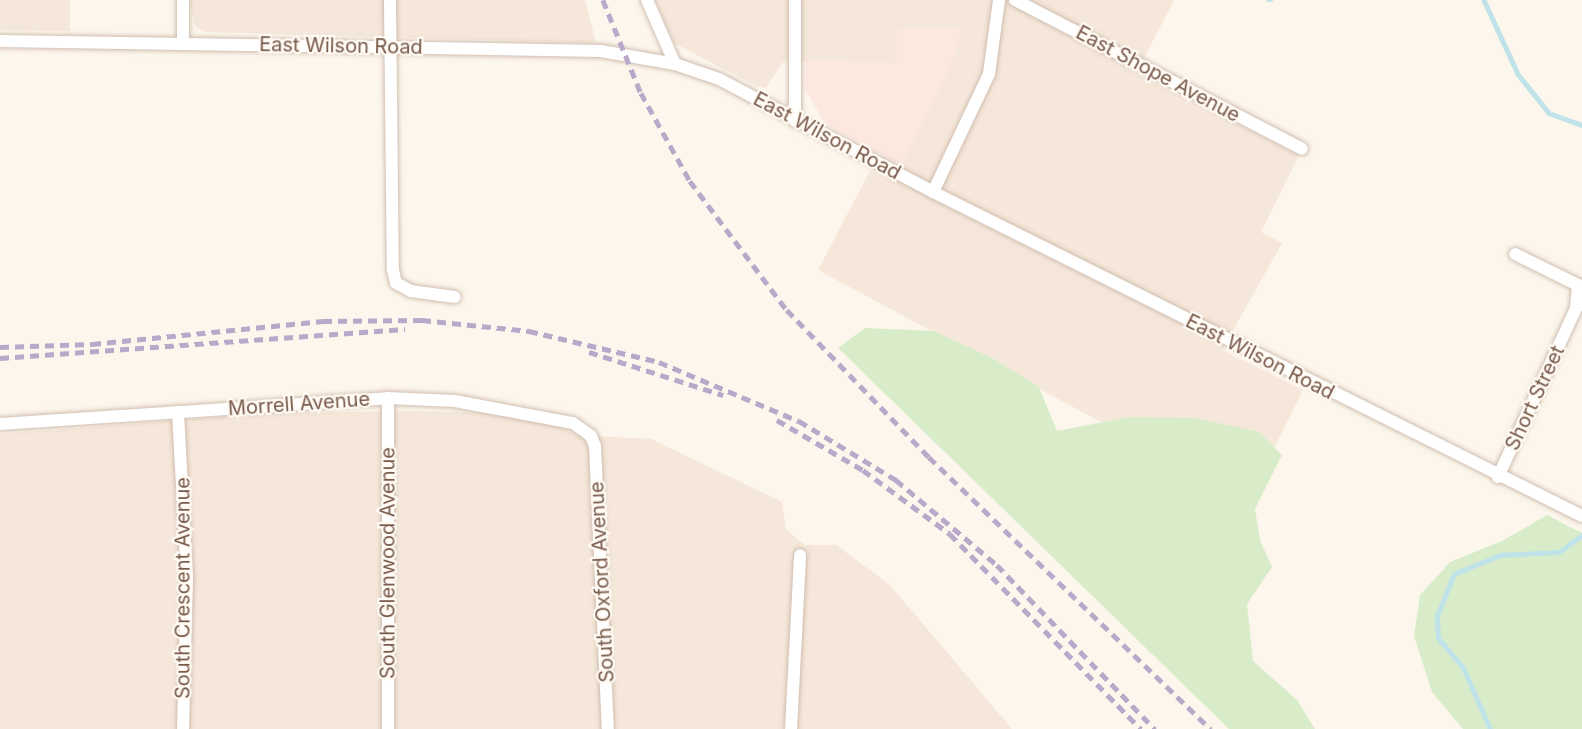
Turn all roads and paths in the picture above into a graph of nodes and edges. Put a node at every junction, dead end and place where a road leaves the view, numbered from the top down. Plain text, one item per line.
1 (183, 0) edge
2 (390, 0) edge
3 (647, 0) edge
4 (795, 0) edge
5 (999, 0) edge
6 (1015, 0) edge
7 (0, 41) edge
8 (183, 44) junction
9 (390, 47) junction
10 (675, 64) junction
11 (795, 121) junction
12 (1302, 149) dead end
13 (933, 192) junction
14 (1515, 254) dead end
15 (455, 297) dead end
16 (388, 398) junction
17 (178, 412) junction
18 (0, 424) edge
19 (591, 436) joint
20 (1498, 477) junction
21 (1578, 514) edge
22 (800, 555) dead end
23 (183, 729) edge
24 (388, 729) edge
25 (608, 729) edge
26 (791, 729) edge

1 - 8 street
2 - 9 street
3 - 10 street
4 - 11 street
5 - 13 street
6 - 12 street, East Shope Avenue
7 - 8 street, East Wilson Road
8 - 9 street, East Wilson Road
9 - 10 street, East Wilson Road
9 - 15 street
10 - 11 street, East Wilson Road
11 - 13 street, East Wilson Road
13 - 20 street, East Wilson Road
14 - 20 street, Short Street
16 - 17 street, Morrell Avenue
16 - 19 street, Morrell Avenue
16 - 24 street, South Glenwood Avenue
17 - 18 street, Morrell Avenue
17 - 23 street, South Crescent Avenue
19 - 25 street, South Oxford Avenue
20 - 21 street, East Wilson Road
22 - 26 street

